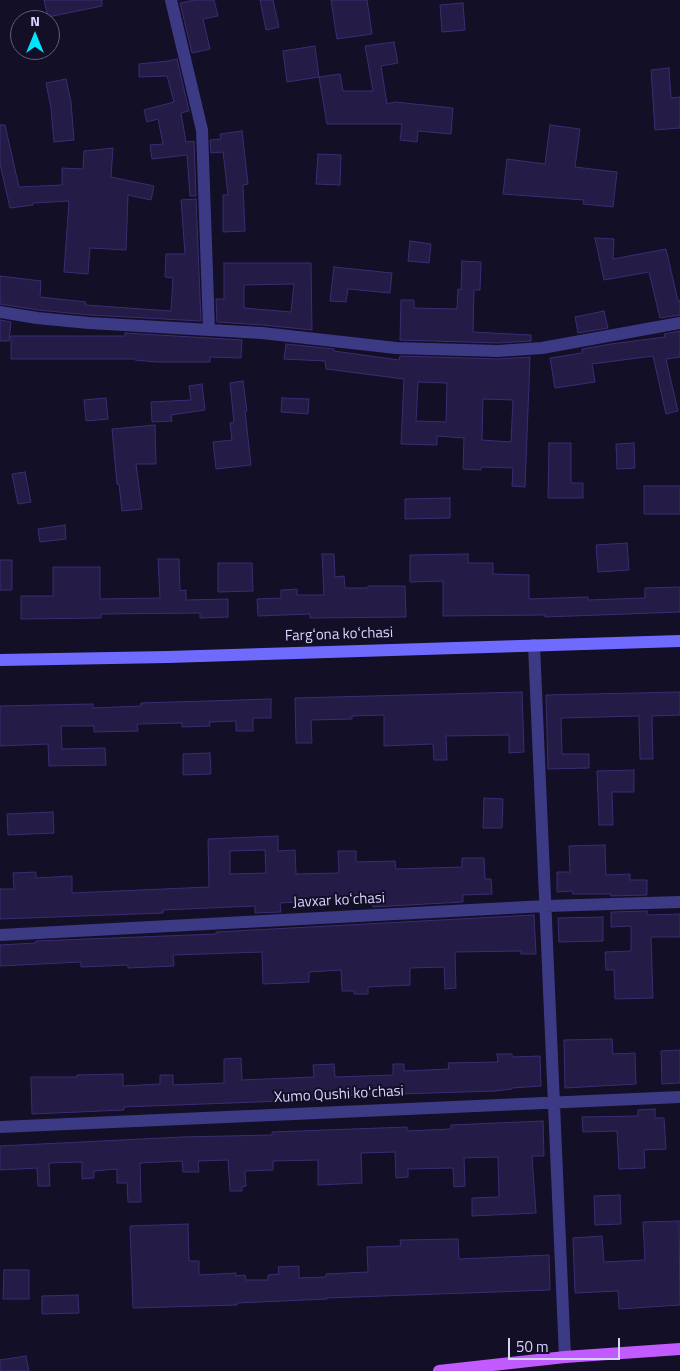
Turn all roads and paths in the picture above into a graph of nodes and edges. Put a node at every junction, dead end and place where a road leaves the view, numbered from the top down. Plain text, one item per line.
1 (171, 0) edge
2 (0, 312) edge
3 (680, 322) edge
4 (209, 330) junction
5 (680, 641) edge
6 (534, 645) junction
7 (0, 660) edge
8 (680, 902) edge
9 (546, 906) junction
10 (0, 935) edge
11 (680, 1097) edge
12 (555, 1102) junction
13 (0, 1127) edge
14 (680, 1350) edge
15 (565, 1357) junction
16 (440, 1371) edge

1 - 4 street
2 - 4 street
3 - 4 street
5 - 6 street, Fargʻona koʻchasi
6 - 7 street, Fargʻona koʻchasi
6 - 9 street
8 - 9 street, Javxar koʻchasi
9 - 10 street, Javxar koʻchasi
9 - 12 street
11 - 12 street, Xumo Qushi koʻchasi
12 - 13 street, Xumo Qushi koʻchasi
12 - 15 street
14 - 15 main road
15 - 16 main road

